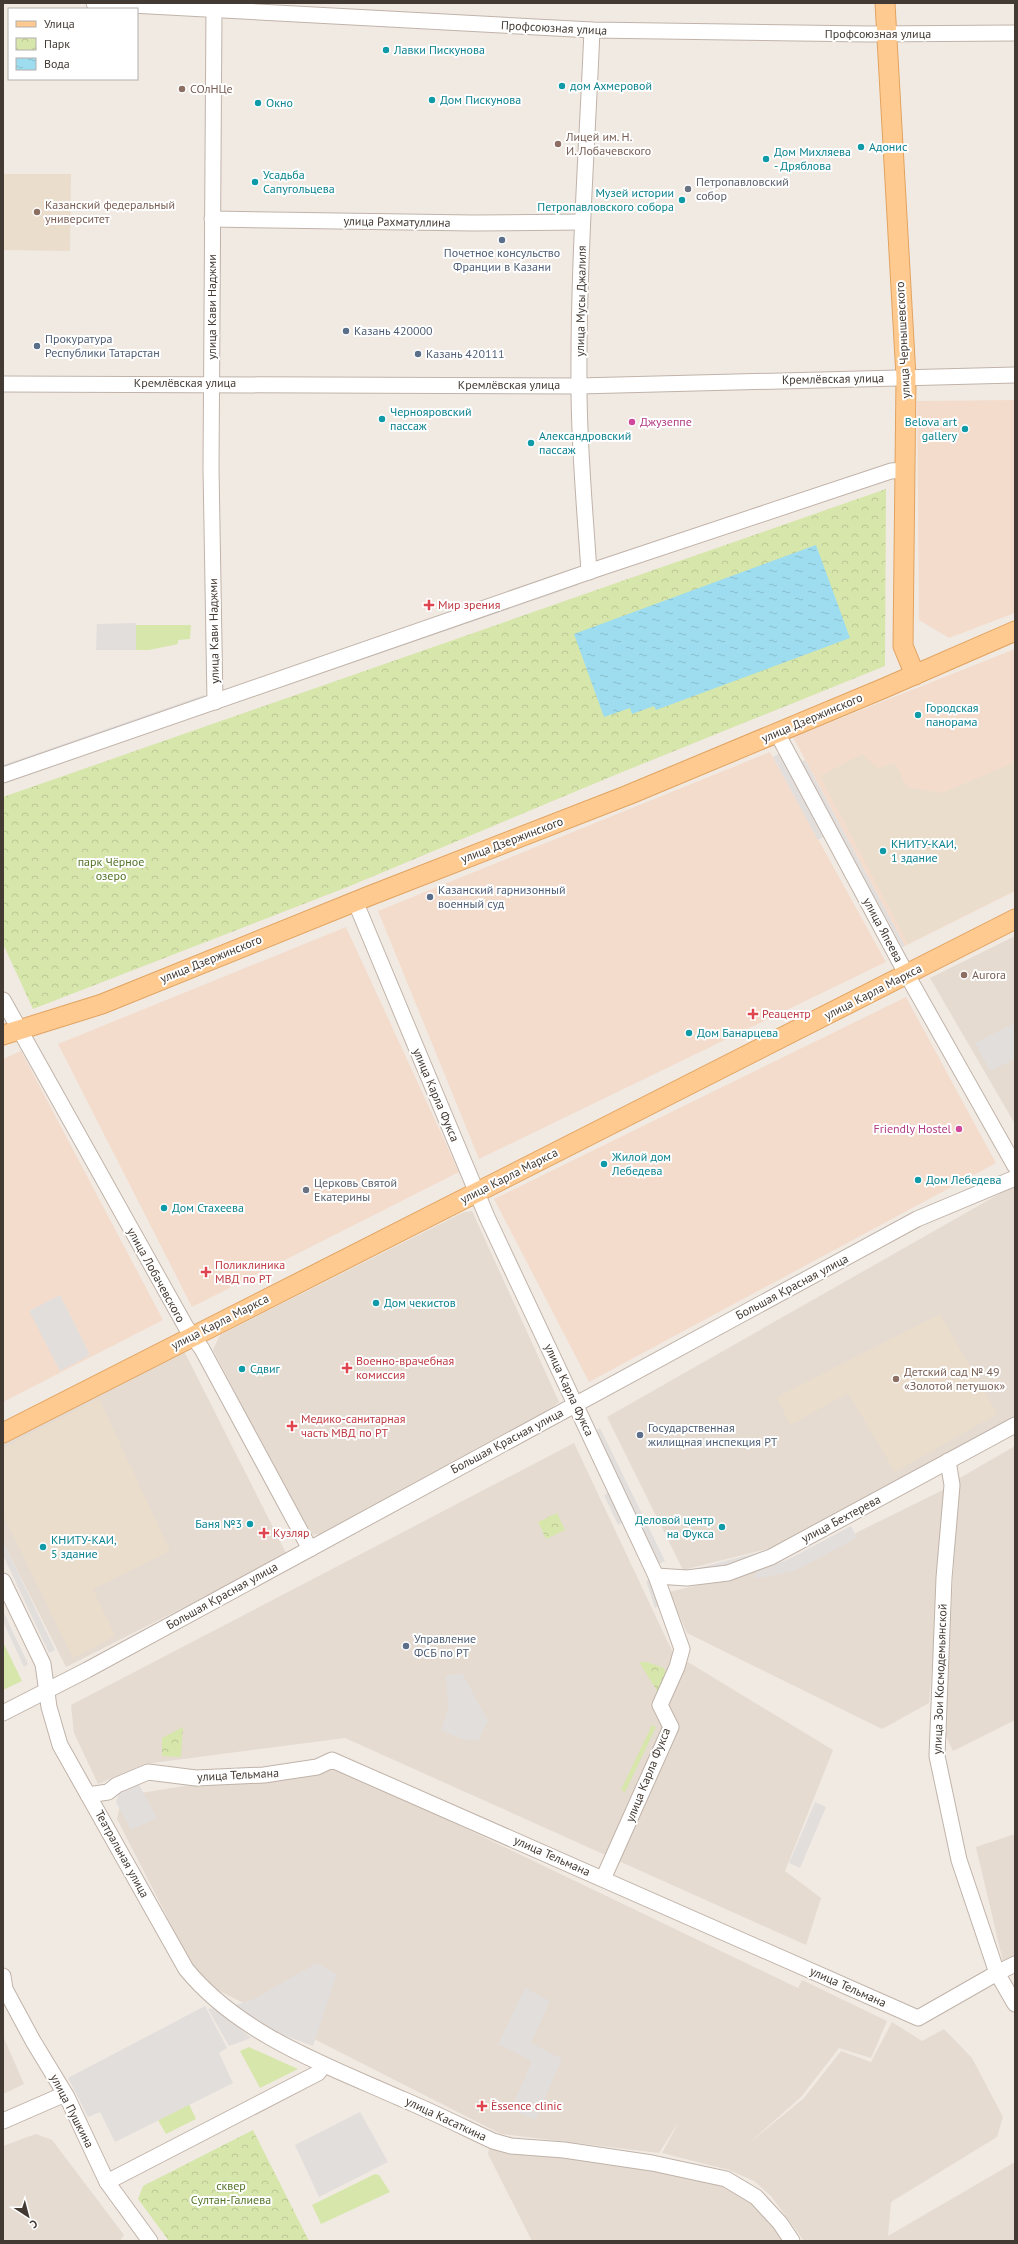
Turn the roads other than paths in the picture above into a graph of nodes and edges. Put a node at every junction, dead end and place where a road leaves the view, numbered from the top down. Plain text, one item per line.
1 (94, 3) edge
2 (885, 3) edge
3 (214, 8) junction
4 (592, 30) junction
5 (1015, 33) edge
6 (886, 34) junction
7 (212, 219) junction
8 (582, 222) junction
9 (1015, 375) edge
10 (906, 377) junction
11 (212, 383) junction
12 (3, 384) edge
13 (578, 386) junction
14 (905, 470) junction
15 (590, 572) junction
16 (1015, 631) edge
17 (915, 675) junction
18 (215, 702) junction
19 (777, 733) junction
20 (3, 775) edge
21 (355, 902) junction
22 (1015, 909) edge
23 (1015, 919) edge
24 (905, 970) junction
25 (3, 1000) edge
26 (11, 1033) edge
27 (1015, 1166) edge
28 (1015, 1178) edge
29 (474, 1187) junction
30 (189, 1331) junction
31 (576, 1404) junction
32 (3, 1419) edge
33 (1015, 1426) edge
34 (3, 1433) edge
35 (948, 1461) junction
36 (310, 1549) junction
37 (656, 1576) junction
38 (3, 1581) edge
39 (47, 1691) junction
40 (3, 1713) edge
41 (88, 1795) junction
42 (603, 1879) junction
43 (1015, 1964) edge
44 (996, 1973) junction
45 (3, 1976) edge
46 (1015, 2004) edge
47 (324, 2065) junction
48 (65, 2094) junction
49 (3, 2121) edge
50 (107, 2182) junction
51 (150, 2241) edge
52 (792, 2241) edge

1 - 3 street, Профсоюзная улица
2 - 6 main road, улица Чернышевского
3 - 4 street, Профсоюзная улица
3 - 7 street, улица Кави Наджми
4 - 6 street, Профсоюзная улица
4 - 8 street, улица Мусы Джалиля
5 - 6 street, Профсоюзная улица
6 - 10 main road, улица Чернышевского
7 - 8 street, улица Рахматуллина
7 - 11 street, улица Кави Наджми
8 - 13 street, улица Мусы Джалиля
9 - 10 street, Кремлёвская улица
10 - 13 street, Кремлёвская улица
10 - 14 main road, улица Чернышевского
11 - 12 street, Кремлёвская улица
11 - 13 street, Кремлёвская улица
11 - 18 street, улица Кави Наджми
13 - 15 street, улица Мусы Джалиля
14 - 15 street
14 - 17 main road, улица Чернышевского
15 - 18 street
16 - 17 main road, улица Дзержинского
17 - 19 main road, улица Дзержинского
18 - 20 street
19 - 21 main road, улица Дзержинского
19 - 24 street, улица Япеева
21 - 26 main road, улица Дзержинского
21 - 29 street, улица Карла Фукса
22 - 24 main road, улица Карла Маркса
23 - 24 main road, улица Карла Маркса
24 - 27 street, улица Япеева
24 - 29 main road, улица Карла Маркса
25 - 26 street, улица Лобачевского
26 - 30 street, улица Лобачевского
28 - 31 street, Большая Красная улица
29 - 30 main road, улица Карла Маркса
29 - 31 street, улица Карла Фукса
30 - 32 main road, улица Карла Маркса
30 - 34 main road, улица Карла Маркса
30 - 36 street, улица Лобачевского
31 - 36 street, Большая Красная улица
31 - 37 street, улица Карла Фукса
33 - 35 street, улица Бехтерева
35 - 37 street, улица Бехтерева
35 - 44 street, улица Зои Космодемьянской
36 - 39 street, Большая Красная улица
37 - 42 street, улица Карла Фукса
38 - 39 street, Театральная улица
39 - 40 street, Большая Красная улица
39 - 41 street, Театральная улица
41 - 42 street, улица Тельмана
41 - 47 street, Театральная улица
42 - 44 street, улица Тельмана
43 - 44 street
44 - 46 street, улица Зои Космодемьянской
45 - 48 street, улица Пушкина
47 - 50 street
47 - 52 street, улица Касаткина
48 - 49 street
48 - 50 street, улица Пушкина
50 - 51 street, улица Пушкина

